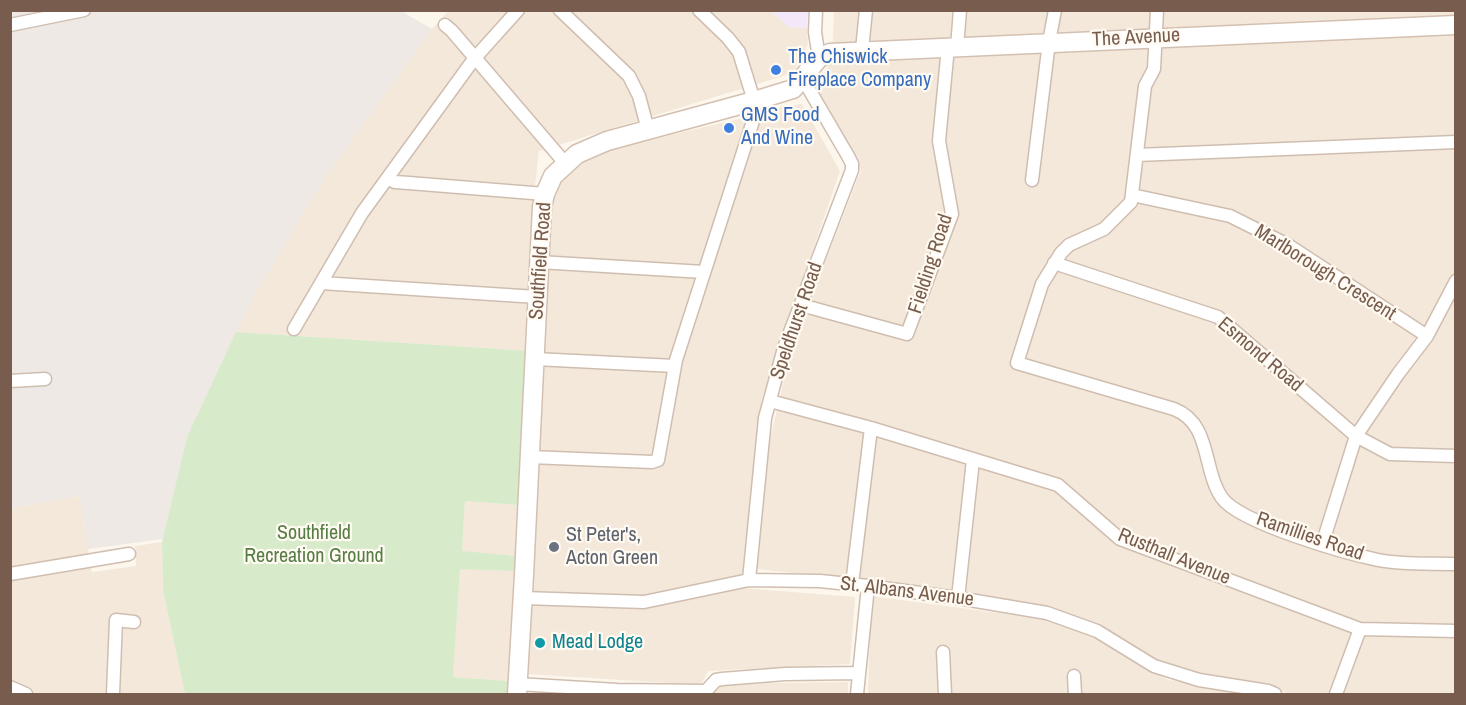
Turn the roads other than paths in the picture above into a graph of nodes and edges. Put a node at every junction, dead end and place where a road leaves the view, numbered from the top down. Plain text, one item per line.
1 (84, 10) edge
2 (518, 10) edge
3 (560, 10) edge
4 (699, 10) edge
5 (816, 10) edge
6 (866, 10) edge
7 (960, 10) edge
8 (1055, 10) edge
9 (1157, 10) edge
10 (10, 25) edge
11 (445, 25) dead end
12 (1455, 25) edge
13 (1155, 37) junction
14 (1049, 42) junction
15 (953, 47) junction
16 (862, 50) junction
17 (819, 58) junction
18 (474, 59) junction
19 (803, 78) junction
20 (752, 102) junction
21 (648, 130) junction
22 (1455, 142) edge
23 (1137, 155) junction
24 (565, 164) junction
25 (388, 179) junction
26 (1032, 180) dead end
27 (545, 194) junction
28 (1132, 195) junction
29 (539, 262) junction
30 (1054, 263) junction
31 (704, 272) junction
32 (1455, 281) edge
33 (321, 283) junction
34 (537, 297) junction
35 (801, 305) junction
36 (294, 329) dead end
37 (1427, 336) junction
38 (535, 359) junction
39 (675, 366) junction
40 (45, 379) dead end
41 (10, 381) edge
42 (770, 401) junction
43 (871, 428) junction
44 (1356, 436) junction
45 (1455, 456) edge
46 (530, 457) junction
47 (973, 460) junction
48 (1322, 545) junction
49 (129, 554) dead end
50 (1455, 564) edge
51 (10, 574) edge
52 (749, 580) junction
53 (852, 584) junction
54 (868, 586) junction
55 (523, 598) junction
56 (958, 598) junction
57 (134, 622) dead end
58 (1360, 629) junction
59 (1455, 631) edge
60 (943, 652) dead end
61 (858, 673) junction
62 (1074, 676) dead end
63 (10, 687) edge
64 (517, 689) edge
65 (616, 692) edge
66 (706, 693) edge
67 (26, 694) edge
68 (113, 694) edge
69 (857, 694) edge
70 (945, 694) edge
71 (1075, 694) edge
72 (1275, 694) edge
73 (1336, 694) edge

1 - 10 street
2 - 18 street
3 - 21 street
4 - 20 street
5 - 17 street
6 - 16 street
7 - 15 street, Fielding Road
8 - 14 street
9 - 13 street
11 - 18 street
12 - 13 main road, The Avenue
13 - 14 main road, The Avenue
13 - 23 street
14 - 15 main road, The Avenue
14 - 26 street
15 - 16 main road, The Avenue
15 - 35 street, Fielding Road
16 - 17 main road, The Avenue
17 - 19 main road, Southfield Road
18 - 24 street
18 - 25 street
19 - 20 main road, Southfield Road
19 - 35 street, Speldhurst Road
20 - 21 main road, Southfield Road
20 - 31 street
21 - 24 main road, Southfield Road
22 - 23 street
23 - 28 street
24 - 27 main road, Southfield Road
25 - 27 street
25 - 33 street
27 - 29 main road, Southfield Road
28 - 30 street
28 - 37 street, Marlborough Crescent
29 - 31 street
29 - 34 main road, Southfield Road
30 - 44 street, Esmond Road
30 - 48 street, Ramillies Road
31 - 39 street
32 - 37 street
33 - 34 street
33 - 36 street
34 - 38 main road, Southfield Road
35 - 42 street, Speldhurst Road
37 - 44 street
38 - 39 street
38 - 46 main road, Southfield Road
39 - 46 street
40 - 41 street
42 - 43 street, Rusthall Avenue
42 - 52 street, Speldhurst Road
43 - 47 street, Rusthall Avenue
43 - 53 street
44 - 45 street, Esmond Road
44 - 48 street
46 - 55 main road, Southfield Road
47 - 56 street
47 - 58 street, Rusthall Avenue
48 - 50 street, Ramillies Road
49 - 51 street
52 - 53 street, St. Albans Avenue
52 - 55 street, St. Albans Avenue
53 - 54 street, St. Albans Avenue
54 - 56 street, St. Albans Avenue
54 - 61 street
55 - 64 main road, Southfield Road
56 - 72 street, St. Albans Avenue
57 - 68 street
58 - 59 street, Rusthall Avenue
58 - 73 street
60 - 70 street
61 - 66 street
61 - 69 street
62 - 71 street
63 - 67 street
64 - 65 street
65 - 66 street

